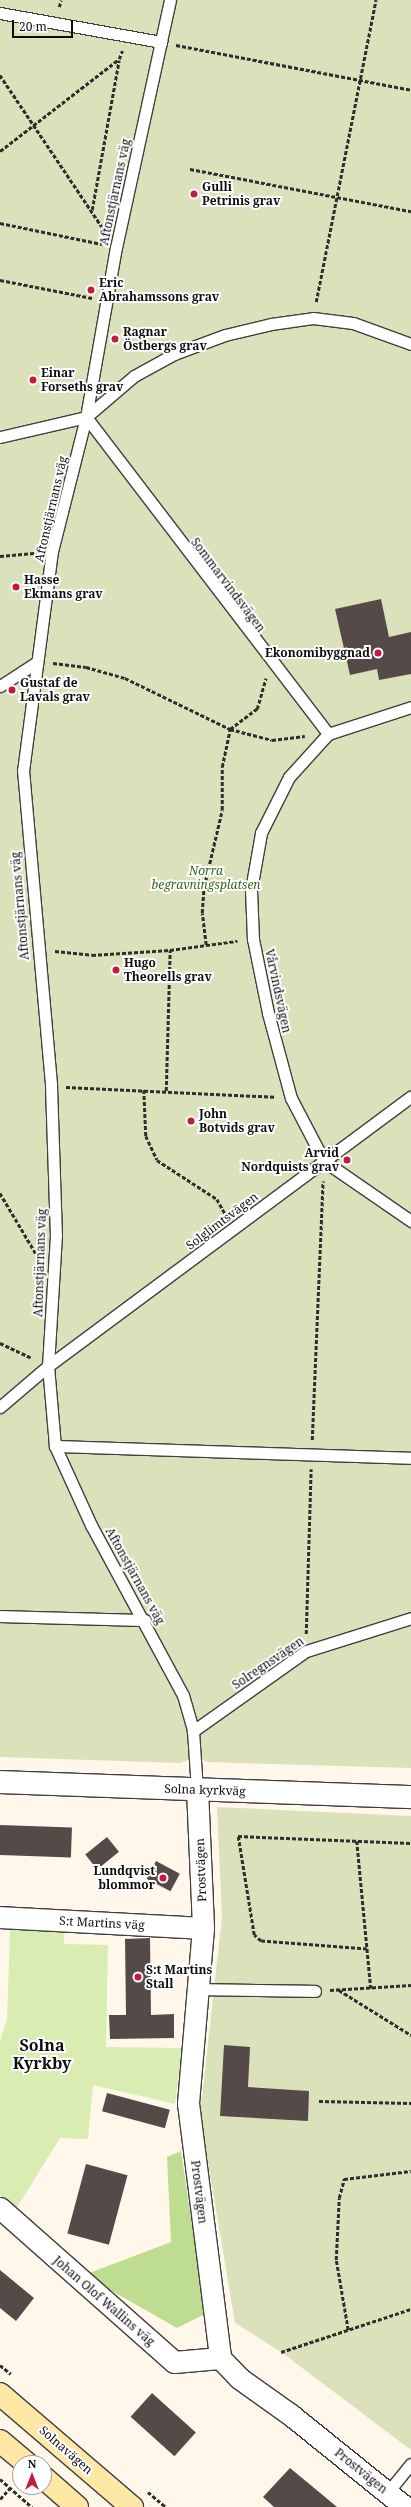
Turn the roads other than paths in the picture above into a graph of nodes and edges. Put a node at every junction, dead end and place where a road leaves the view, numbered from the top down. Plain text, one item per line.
1 (170, 0) edge
2 (0, 13) edge
3 (161, 42) junction
4 (411, 344) edge
5 (86, 417) junction
6 (0, 437) edge
7 (37, 662) junction
8 (0, 686) edge
9 (411, 707) edge
10 (328, 734) junction
11 (411, 1096) edge
12 (324, 1161) junction
13 (411, 1221) edge
14 (48, 1366) junction
15 (0, 1407) edge
16 (55, 1446) junction
17 (411, 1458) edge
18 (0, 1616) edge
19 (411, 1618) edge
20 (145, 1620) junction
21 (193, 1731) junction
22 (0, 1782) edge
23 (198, 1789) junction
24 (411, 1798) edge
25 (0, 1917) edge
26 (203, 1928) junction
27 (199, 1989) junction
28 (315, 1991) dead end
29 (0, 2208) edge
30 (220, 2358) junction
31 (0, 2394) edge
32 (0, 2441) edge
33 (17, 2455) edge
34 (411, 2464) edge
35 (52, 2485) edge
36 (388, 2492) junction
37 (77, 2507) edge
38 (132, 2507) edge
39 (405, 2507) edge

1 - 3 lane, Aftonstjärnans väg
2 - 3 lane
3 - 5 lane, Aftonstjärnans väg
4 - 5 lane
5 - 6 lane
5 - 7 lane, Aftonstjärnans väg
5 - 10 lane, Sommarvindsvägen
7 - 8 lane
7 - 14 lane, Aftonstjärnans väg
9 - 10 lane
10 - 12 lane, Vårvindsvägen
11 - 12 lane, Solglimtsvägen
12 - 13 lane, Vårvindsvägen
12 - 14 lane, Solglimtsvägen
14 - 15 lane, Solglimtsvägen
14 - 16 lane, Aftonstjärnans väg
16 - 17 lane
16 - 20 lane, Aftonstjärnans väg
18 - 20 lane
19 - 21 lane, Solregnsvägen
20 - 21 lane, Aftonstjärnans väg
21 - 23 lane, Aftonstjärnans väg
22 - 23 street, Solna kyrkväg
23 - 24 street, Solna kyrkväg
23 - 26 street, Prostvägen
25 - 26 street, S:t Martins väg
26 - 27 street, Prostvägen
27 - 28 lane
27 - 30 street, Prostvägen
29 - 30 street, Johan Olof Wallins väg
30 - 36 street, Prostvägen
31 - 38 main road, Solnavägen
32 - 33 main road
34 - 36 lane
35 - 37 main road
36 - 39 street, Prostvägen

